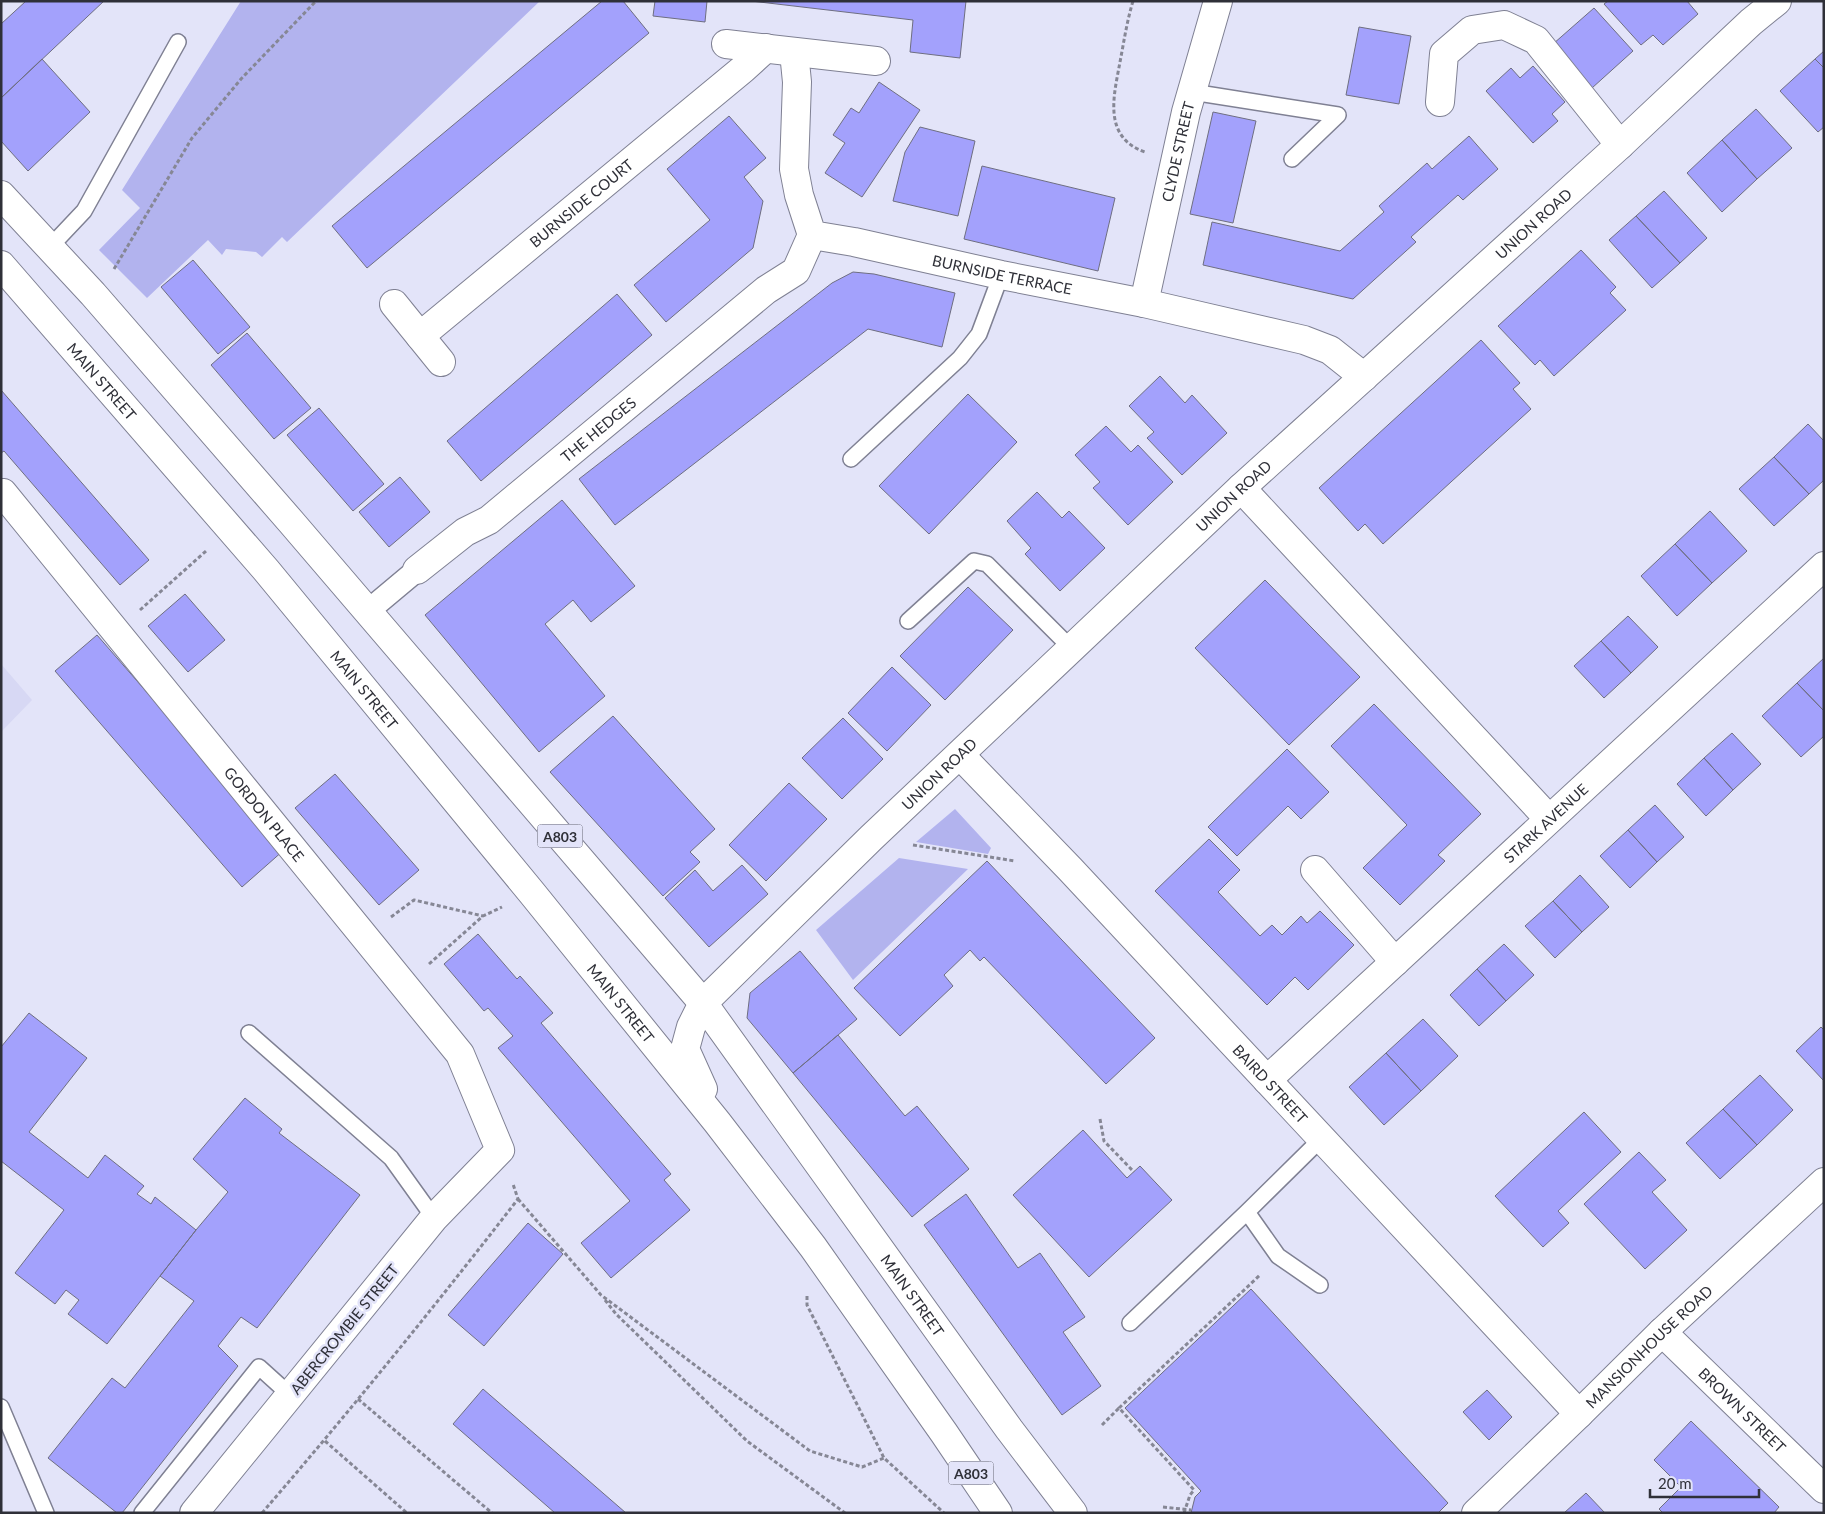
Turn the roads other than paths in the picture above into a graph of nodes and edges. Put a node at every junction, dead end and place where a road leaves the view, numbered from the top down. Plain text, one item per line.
1 (1218, 1) edge
2 (1776, 1) edge
3 (178, 42) dead end
4 (726, 44) dead end
5 (766, 48) junction
6 (794, 52) junction
7 (876, 61) dead end
8 (1192, 92) junction
9 (1440, 102) dead end
10 (1620, 145) junction
11 (1292, 159) dead end
12 (1, 195) edge
13 (812, 235) junction
14 (50, 247) junction
15 (1, 265) edge
16 (1001, 274) junction
17 (1144, 303) junction
18 (394, 304) dead end
19 (420, 336) junction
20 (441, 362) dead end
21 (1364, 377) junction
22 (851, 459) dead end
23 (1241, 488) junction
24 (3, 492) dead end
25 (1824, 566) edge
26 (417, 570) joint
27 (368, 611) junction
28 (908, 621) dead end
29 (1072, 649) junction
30 (960, 755) junction
31 (1549, 820) junction
32 (1315, 870) dead end
33 (1395, 962) junction
34 (703, 1003) junction
35 (249, 1033) dead end
36 (1267, 1080) junction
37 (717, 1122) junction
38 (1321, 1139) junction
39 (500, 1150) joint
40 (1824, 1182) edge
41 (1247, 1212) junction
42 (434, 1218) junction
43 (1320, 1285) dead end
44 (1130, 1323) dead end
45 (1662, 1332) junction
46 (290, 1395) junction
47 (1, 1407) edge
48 (1579, 1414) junction
49 (1824, 1489) edge
50 (46, 1513) edge
51 (142, 1513) edge
52 (194, 1513) edge
53 (998, 1513) edge
54 (1073, 1513) edge
55 (1476, 1513) edge

1 - 8 street, CLYDE STREET
2 - 10 street, UNION ROAD
3 - 14 lane
4 - 5 street
5 - 6 street
5 - 19 street, BURNSIDE COURT
6 - 7 street
6 - 13 street
8 - 11 lane
8 - 17 street, CLYDE STREET
9 - 10 street
10 - 21 street, UNION ROAD
12 - 14 street, MAIN STREET / A803
13 - 16 street, BURNSIDE TERRACE
13 - 26 street, THE HEDGES
14 - 27 street, MAIN STREET / A803
15 - 37 street, MAIN STREET / A803
16 - 17 street, BURNSIDE TERRACE
16 - 22 lane
17 - 21 street, BURNSIDE TERRACE
18 - 19 street
19 - 20 street
21 - 23 street, UNION ROAD
23 - 29 street, UNION ROAD
23 - 31 street
24 - 39 street, GORDON PLACE
25 - 31 street, STARK AVENUE
26 - 27 street, THE HEDGES
27 - 34 street, MAIN STREET / A803
28 - 29 lane
29 - 30 street, UNION ROAD
30 - 34 street, UNION ROAD
30 - 36 street, BAIRD STREET
31 - 33 street, STARK AVENUE
32 - 33 street
33 - 36 street, STARK AVENUE
34 - 37 street, MAIN STREET / A803
34 - 54 street, MAIN STREET / A803
35 - 42 lane
36 - 38 street, BAIRD STREET
37 - 53 street, MAIN STREET / A803
38 - 41 lane
38 - 48 street, BAIRD STREET
39 - 42 street, ABERCROMBIE STREET
40 - 45 street, MANSIONHOUSE ROAD
41 - 43 lane
41 - 44 lane
42 - 46 street, ABERCROMBIE STREET
45 - 48 street, MANSIONHOUSE ROAD
45 - 49 street, BROWN STREET
46 - 51 lane
46 - 52 street, ABERCROMBIE STREET
47 - 50 lane
48 - 55 street, MANSIONHOUSE ROAD

